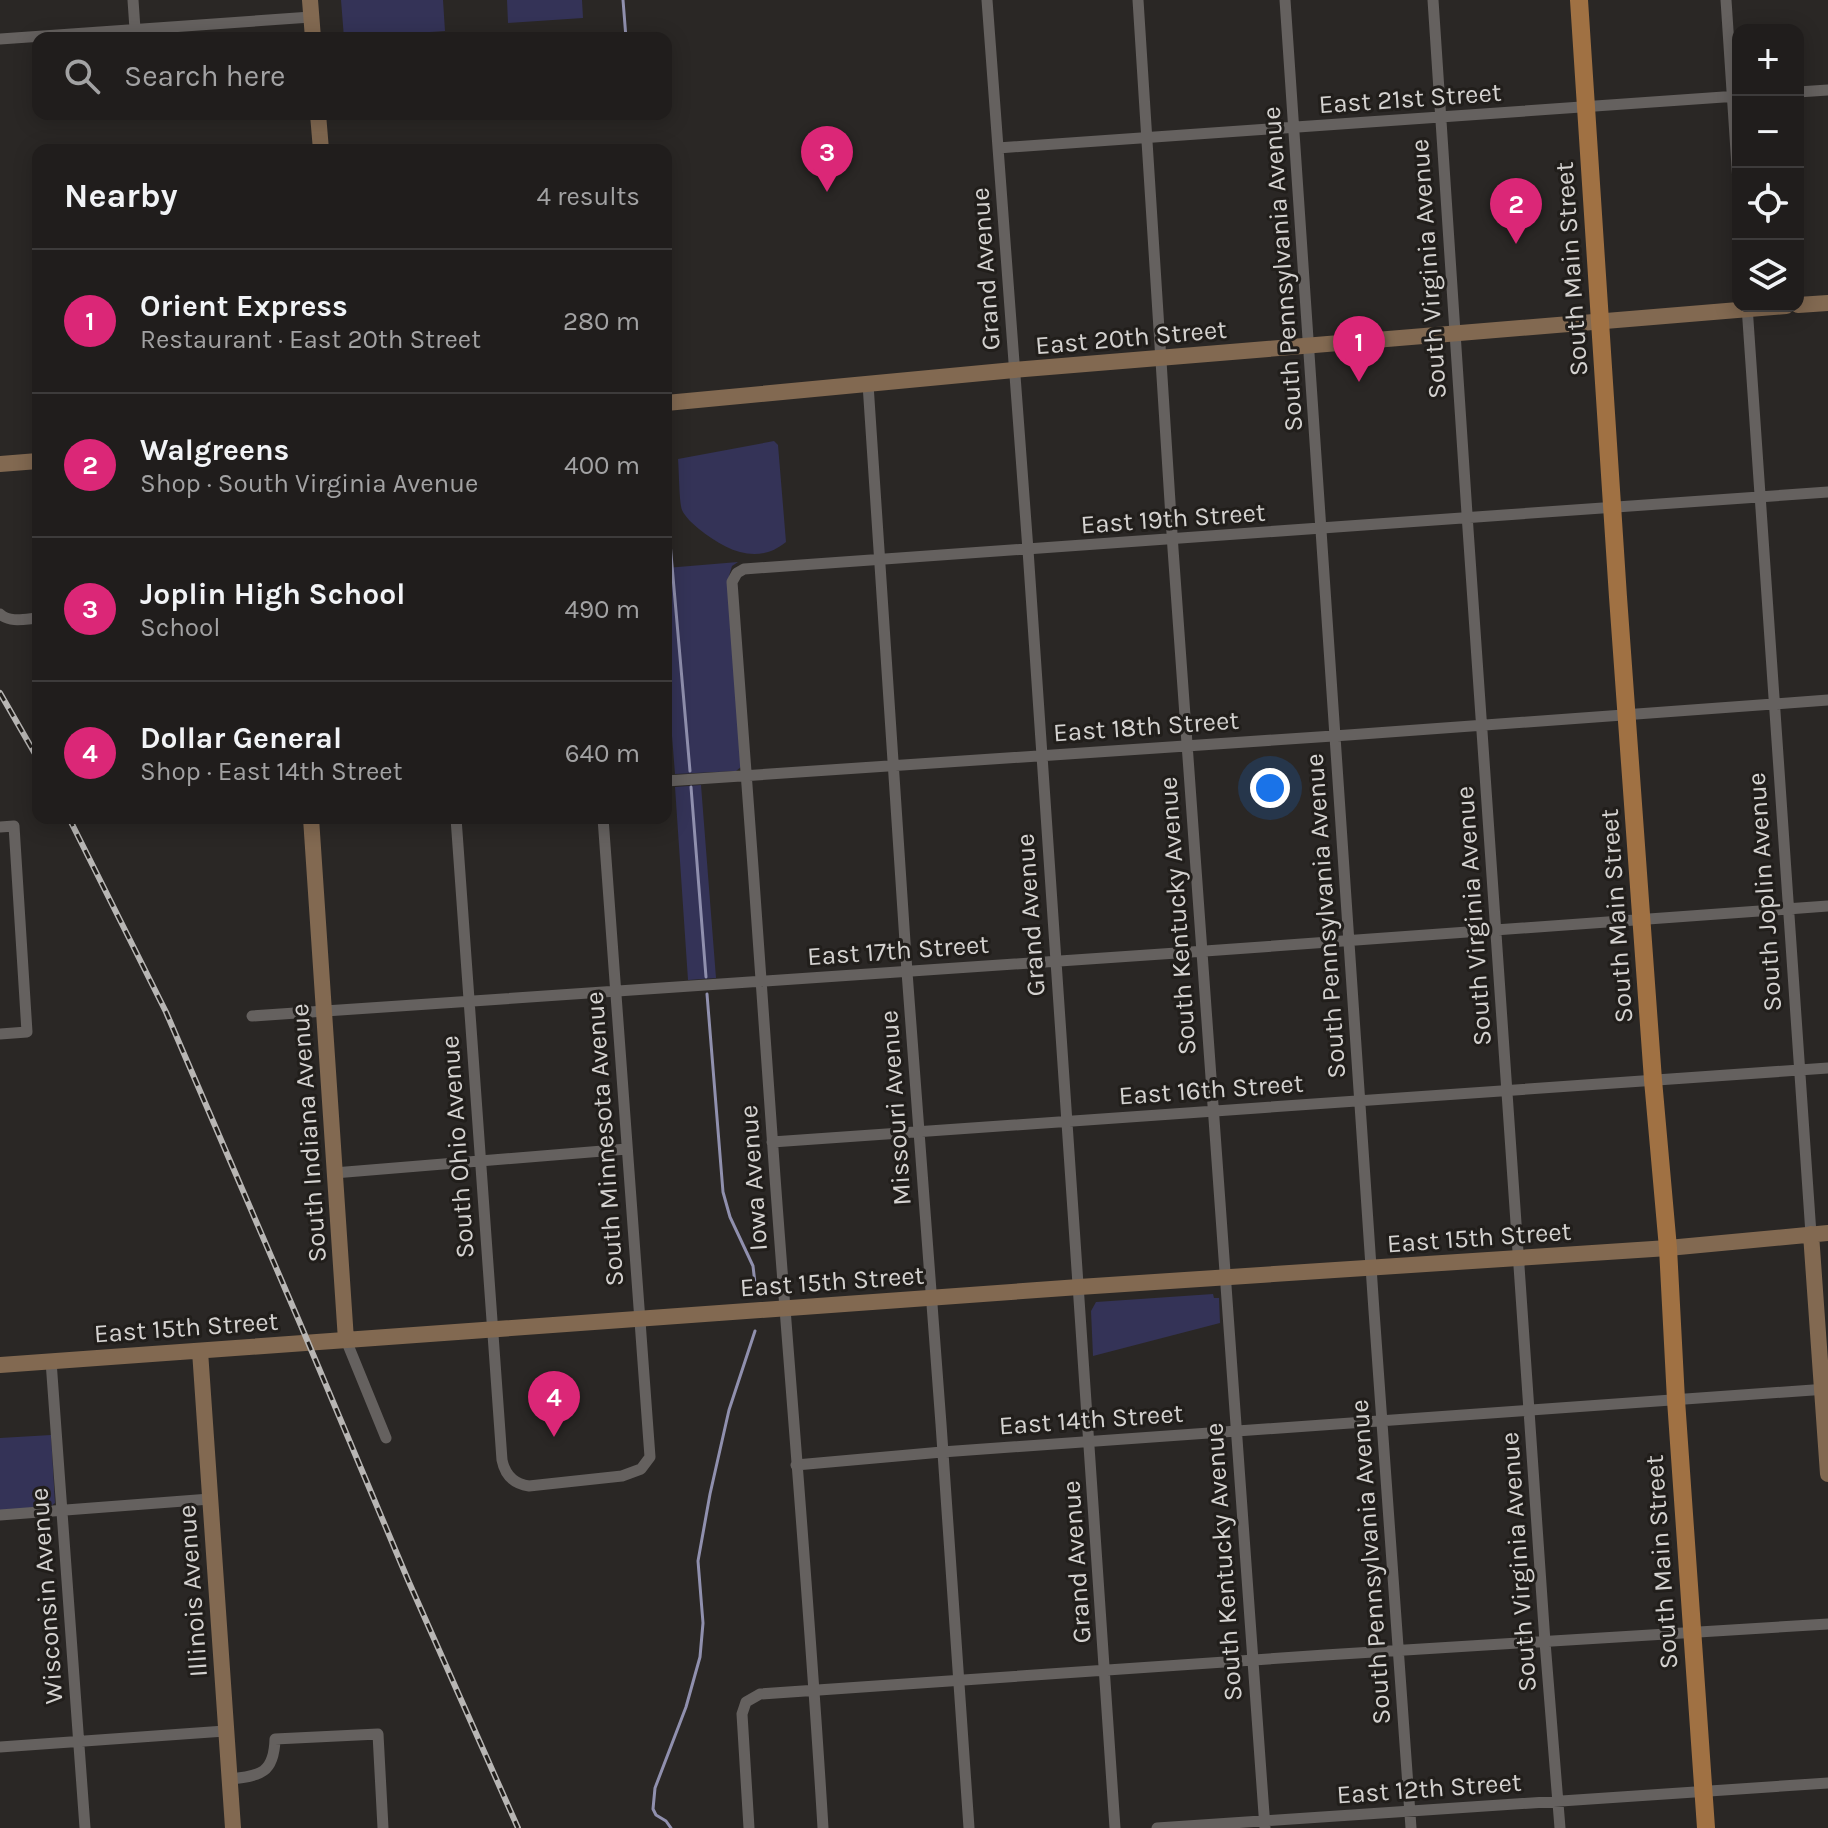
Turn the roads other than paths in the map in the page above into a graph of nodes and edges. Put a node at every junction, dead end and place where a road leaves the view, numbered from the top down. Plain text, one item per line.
1 (133, 0) edge
2 (987, 0) edge
3 (1138, 0) edge
4 (1285, 0) edge
5 (1433, 0) edge
6 (1579, 0) edge
7 (1726, 0) edge
8 (311, 8) edge
9 (135, 29) junction
10 (94, 32) edge
11 (313, 32) edge
12 (32, 37) edge
13 (0, 39) edge
14 (1828, 90) edge
15 (1804, 92) edge
16 (1735, 96) edge
17 (1732, 97) edge
18 (1586, 108) junction
19 (1440, 118) junction
20 (318, 120) edge
21 (1294, 128) junction
22 (1146, 138) junction
23 (320, 144) edge
24 (998, 148) junction
25 (1828, 303) edge
26 (1804, 305) edge
27 (1732, 309) edge
28 (1747, 312) edge
29 (1601, 322) junction
30 (1455, 334) junction
31 (1308, 346) junction
32 (1162, 358) junction
33 (1014, 370) junction
34 (868, 384) junction
35 (672, 402) edge
36 (32, 461) edge
37 (0, 464) edge
38 (1828, 492) edge
39 (1760, 497) junction
40 (1614, 508) junction
41 (1467, 519) junction
42 (1321, 529) junction
43 (1173, 539) junction
44 (1028, 550) junction
45 (880, 559) junction
46 (737, 573) joint
47 (2, 615) edge
48 (32, 619) edge
49 (1828, 700) edge
50 (1774, 704) junction
51 (1628, 715) junction
52 (1482, 725) junction
53 (1335, 736) junction
54 (1187, 745) junction
55 (1042, 755) junction
56 (894, 765) junction
57 (748, 775) junction
58 (672, 781) edge
59 (311, 824) edge
60 (456, 824) edge
61 (603, 824) edge
62 (0, 827) edge
63 (1828, 906) edge
64 (1789, 908) junction
65 (1642, 919) junction
66 (1496, 930) junction
67 (1349, 941) junction
68 (1202, 952) junction
69 (1055, 962) junction
70 (907, 972) junction
71 (761, 982) junction
72 (615, 991) junction
73 (469, 1001) junction
74 (323, 1011) junction
75 (252, 1016) dead end
76 (0, 1034) edge
77 (1828, 1068) edge
78 (1800, 1070) junction
79 (1653, 1080) junction
80 (1507, 1090) junction
81 (1361, 1101) junction
82 (1213, 1112) junction
83 (1067, 1120) junction
84 (919, 1131) junction
85 (772, 1142) junction
86 (627, 1149) junction
87 (480, 1161) junction
88 (334, 1173) junction
89 (1820, 1233) edge
90 (1668, 1248) junction
91 (1519, 1258) junction
92 (1372, 1268) junction
93 (1224, 1278) junction
94 (1079, 1287) junction
95 (931, 1298) junction
96 (785, 1309) junction
97 (640, 1319) junction
98 (492, 1329) junction
99 (346, 1340) junction
100 (200, 1351) junction
101 (51, 1361) junction
102 (0, 1365) edge
103 (1825, 1389) edge
104 (1676, 1400) junction
105 (1529, 1411) junction
106 (1382, 1422) junction
107 (1237, 1431) junction
108 (386, 1438) dead end
109 (1090, 1441) junction
110 (942, 1452) junction
111 (796, 1465) junction
112 (506, 1473) joint
113 (1828, 1474) edge
114 (210, 1499) junction
115 (62, 1511) junction
116 (0, 1515) edge
117 (1828, 1624) edge
118 (1692, 1633) junction
119 (1545, 1642) junction
120 (1399, 1651) junction
121 (1252, 1660) junction
122 (1106, 1670) junction
123 (958, 1681) junction
124 (814, 1691) junction
125 (225, 1731) junction
126 (79, 1742) junction
127 (0, 1747) edge
128 (229, 1779) junction
129 (1828, 1783) edge
130 (1704, 1791) junction
131 (1558, 1801) junction
132 (1410, 1811) junction
133 (1264, 1824) edge
134 (85, 1828) edge
135 (233, 1828) edge
136 (383, 1828) edge
137 (749, 1828) edge
138 (823, 1828) edge
139 (969, 1828) edge
140 (1115, 1828) edge
141 (1157, 1828) edge
142 (1411, 1828) edge
143 (1560, 1828) edge
144 (1706, 1828) edge

1 - 9 street
2 - 24 street, Grand Avenue
3 - 22 street, South Kentucky Avenue
4 - 21 street, South Pennsylvania Avenue
5 - 19 street, South Virginia Avenue
6 - 18 main road, South Main Street
7 - 16 street
8 - 9 street
8 - 11 main road
9 - 10 street
12 - 13 street
14 - 15 street
17 - 18 street, East 21st Street
18 - 19 street, East 21st Street
18 - 29 main road, South Main Street
19 - 21 street, East 21st Street
19 - 30 street, South Virginia Avenue
20 - 23 main road
21 - 22 street, East 21st Street
21 - 31 street, South Pennsylvania Avenue
22 - 24 street, East 21st Street
22 - 32 street, South Kentucky Avenue
24 - 33 street, Grand Avenue
25 - 26 main road
27 - 29 main road, East 20th Street
28 - 39 street, South Joplin Avenue
29 - 30 main road, East 20th Street
29 - 40 main road, South Main Street
30 - 31 main road, East 20th Street
30 - 41 street, South Virginia Avenue
31 - 32 main road, East 20th Street
31 - 42 street, South Pennsylvania Avenue
32 - 33 main road, East 20th Street
32 - 43 street, South Kentucky Avenue
33 - 34 main road, East 20th Street
33 - 44 street, Grand Avenue
34 - 35 main road, East 20th Street
34 - 45 street, Missouri Avenue
36 - 37 main road
38 - 39 street, East 19th Street
39 - 40 street, East 19th Street
39 - 50 street, South Joplin Avenue
40 - 41 street, East 19th Street
40 - 51 main road, South Main Street
41 - 42 street, East 19th Street
41 - 52 street, South Virginia Avenue
42 - 43 street, East 19th Street
42 - 53 street, South Pennsylvania Avenue
43 - 44 street, East 19th Street
43 - 54 street, South Kentucky Avenue
44 - 45 street, East 19th Street
44 - 55 street, Grand Avenue
45 - 46 street, East 19th Street
45 - 56 street, Missouri Avenue
46 - 57 street, Iowa Avenue
47 - 48 street
49 - 50 street, East 18th Street
50 - 51 street, East 18th Street
50 - 64 street, South Joplin Avenue
51 - 52 street, East 18th Street
51 - 65 main road, South Main Street
52 - 53 street, East 18th Street
52 - 66 street, South Virginia Avenue
53 - 54 street, East 18th Street
53 - 67 street, South Pennsylvania Avenue
54 - 55 street, East 18th Street
54 - 68 street, South Kentucky Avenue
55 - 56 street, East 18th Street
55 - 69 street, Grand Avenue
56 - 57 street, East 18th Street
56 - 70 street, Missouri Avenue
57 - 58 street, East 18th Street
57 - 71 street, Iowa Avenue
59 - 74 main road, South Indiana Avenue
60 - 73 street, South Ohio Avenue
61 - 72 street, South Minnesota Avenue
62 - 76 street
63 - 64 street, East 17th Street
64 - 65 street, East 17th Street
64 - 78 street, South Joplin Avenue
65 - 66 street, East 17th Street
65 - 79 main road, South Main Street
66 - 67 street, East 17th Street
66 - 80 street, South Virginia Avenue
67 - 68 street, East 17th Street
67 - 81 street, South Pennsylvania Avenue
68 - 69 street, East 17th Street
68 - 82 street, South Kentucky Avenue
69 - 70 street, East 17th Street
69 - 83 street, Grand Avenue
70 - 71 street, East 17th Street
70 - 84 street, Missouri Avenue
71 - 72 street, East 17th Street
71 - 85 street, Iowa Avenue
72 - 73 street, East 17th Street
72 - 86 street, South Minnesota Avenue
73 - 74 street, East 17th Street
73 - 87 street, South Ohio Avenue
74 - 75 street, East 17th Street
74 - 88 main road, South Indiana Avenue
77 - 78 street, East 16th Street
78 - 79 street, East 16th Street
78 - 89 street, South Joplin Avenue
79 - 80 street, East 16th Street
79 - 90 main road, South Main Street
80 - 81 street, East 16th Street
80 - 91 street, South Virginia Avenue
81 - 82 street, East 16th Street
81 - 92 street, South Pennsylvania Avenue
82 - 83 street, East 16th Street
82 - 93 street, South Kentucky Avenue
83 - 84 street, East 16th Street
83 - 94 street, Grand Avenue
84 - 85 street, East 16th Street
84 - 95 street, Missouri Avenue
85 - 96 street, Iowa Avenue
86 - 87 street
86 - 97 street, South Minnesota Avenue
87 - 88 street
87 - 98 street, South Ohio Avenue
88 - 99 main road, South Indiana Avenue
89 - 90 main road, East 15th Street
89 - 103 main road, South Joplin Avenue
90 - 91 main road, East 15th Street
90 - 104 main road, South Main Street
91 - 92 main road, East 15th Street
91 - 105 street, South Virginia Avenue
92 - 93 main road, East 15th Street
92 - 106 street, South Pennsylvania Avenue
93 - 94 main road, East 15th Street
93 - 107 street, South Kentucky Avenue
94 - 95 main road, East 15th Street
94 - 109 street, Grand Avenue
95 - 96 main road, East 15th Street
95 - 110 street, Missouri Avenue
96 - 97 main road, East 15th Street
96 - 111 street, Iowa Avenue
97 - 98 main road, East 15th Street
97 - 112 street, South Minnesota Avenue
98 - 99 main road, East 15th Street
98 - 112 street, South Ohio Avenue
99 - 100 main road, East 15th Street
99 - 108 street, South Indiana Avenue
100 - 101 main road, East 15th Street
100 - 114 main road, Illinois Avenue
101 - 102 main road, East 15th Street
101 - 115 street, Wisconsin Avenue
103 - 104 street, East 14th Street
103 - 113 main road, South Joplin Avenue
104 - 105 street, East 14th Street
104 - 118 main road, South Main Street
105 - 106 street, East 14th Street
105 - 119 street, South Virginia Avenue
106 - 107 street, East 14th Street
106 - 120 street, South Pennsylvania Avenue
107 - 109 street, East 14th Street
107 - 121 street, South Kentucky Avenue
109 - 110 street, East 14th Street
109 - 122 street, Grand Avenue
110 - 111 street, East 14th Street
110 - 123 street, Missouri Avenue
111 - 124 street, Iowa Avenue
114 - 115 street
114 - 125 main road, Illinois Avenue
115 - 116 street
115 - 126 street, Wisconsin Avenue
117 - 118 street
118 - 119 street
118 - 130 main road, South Main Street
119 - 120 street
119 - 131 street, South Virginia Avenue
120 - 121 street
120 - 132 street, South Pennsylvania Avenue
121 - 122 street
121 - 133 street, South Kentucky Avenue
122 - 123 street
122 - 140 street, Grand Avenue
123 - 124 street
123 - 139 street, Missouri Avenue
124 - 137 street
124 - 138 street, Iowa Avenue
125 - 126 street
125 - 128 main road, Illinois Avenue
126 - 127 street
126 - 134 street, Wisconsin Avenue
128 - 135 main road, Illinois Avenue
128 - 136 street
129 - 130 street, East 12th Street
130 - 131 street, East 12th Street
130 - 144 main road, South Main Street
131 - 132 street, East 12th Street
131 - 143 street, South Virginia Avenue
132 - 133 street, East 12th Street
132 - 142 street, South Pennsylvania Avenue
133 - 141 street, East 12th Street

